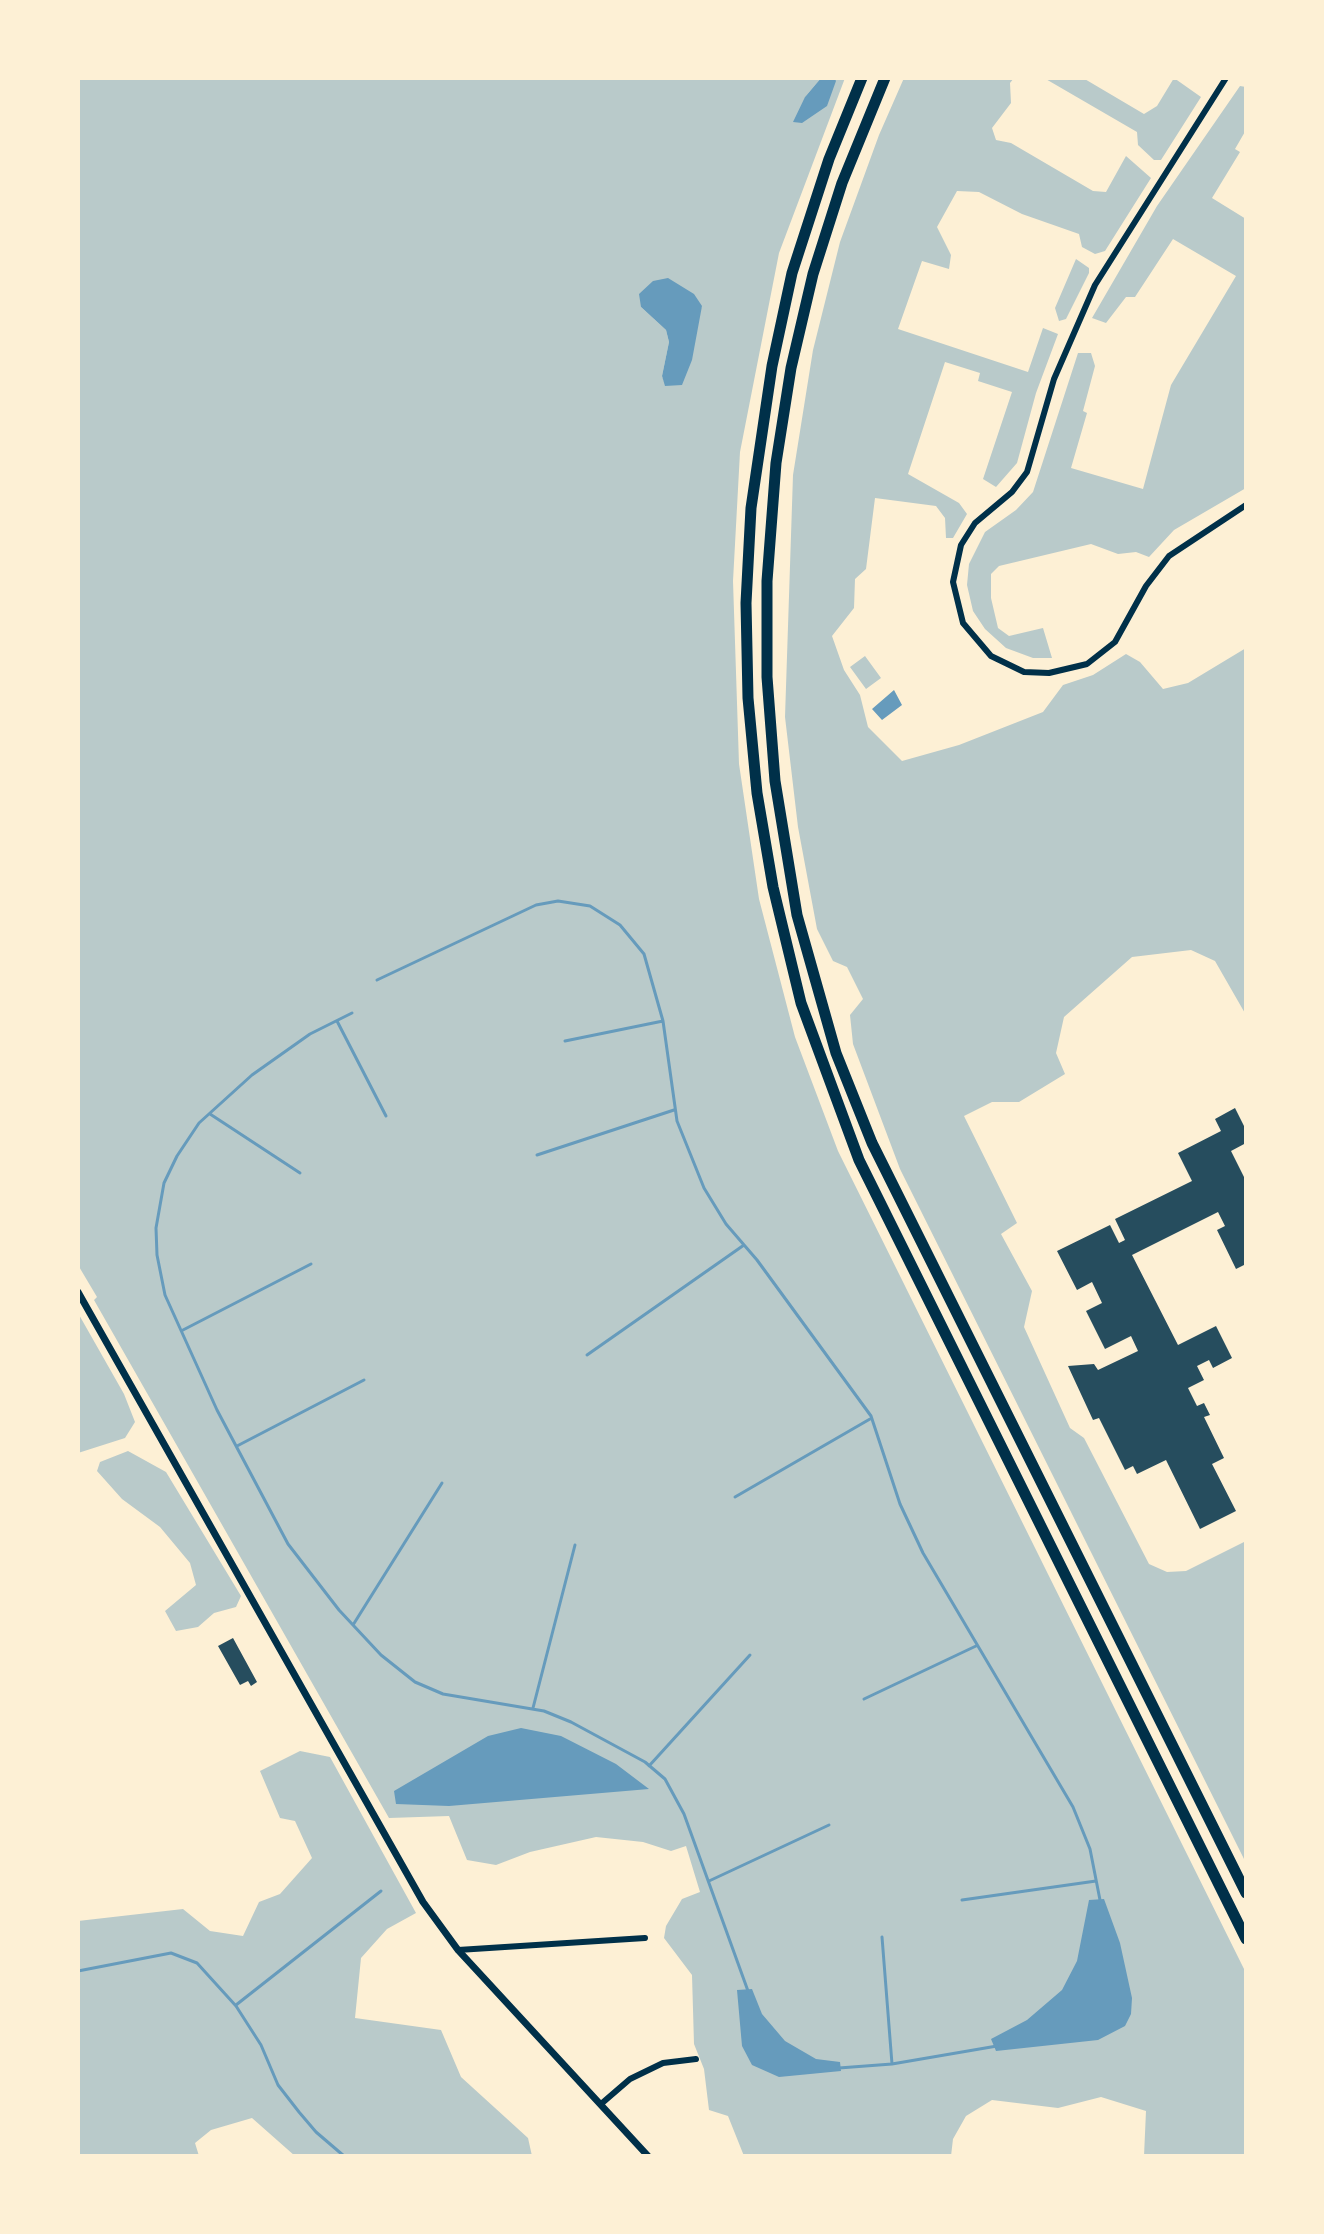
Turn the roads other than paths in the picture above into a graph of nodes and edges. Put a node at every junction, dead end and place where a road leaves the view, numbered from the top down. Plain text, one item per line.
1 (862, 78) edge
2 (885, 78) edge
3 (1226, 78) edge
4 (1246, 505) edge
5 (78, 1292) edge
6 (1246, 1893) edge
7 (645, 1938) dead end
8 (1245, 1938) edge
9 (458, 1950) junction
10 (696, 2059) dead end
11 (601, 2104) junction
12 (648, 2156) edge

1 - 8 highway
2 - 6 highway
3 - 4 street
5 - 9 street
7 - 9 street
9 - 11 street
10 - 11 street
11 - 12 street

